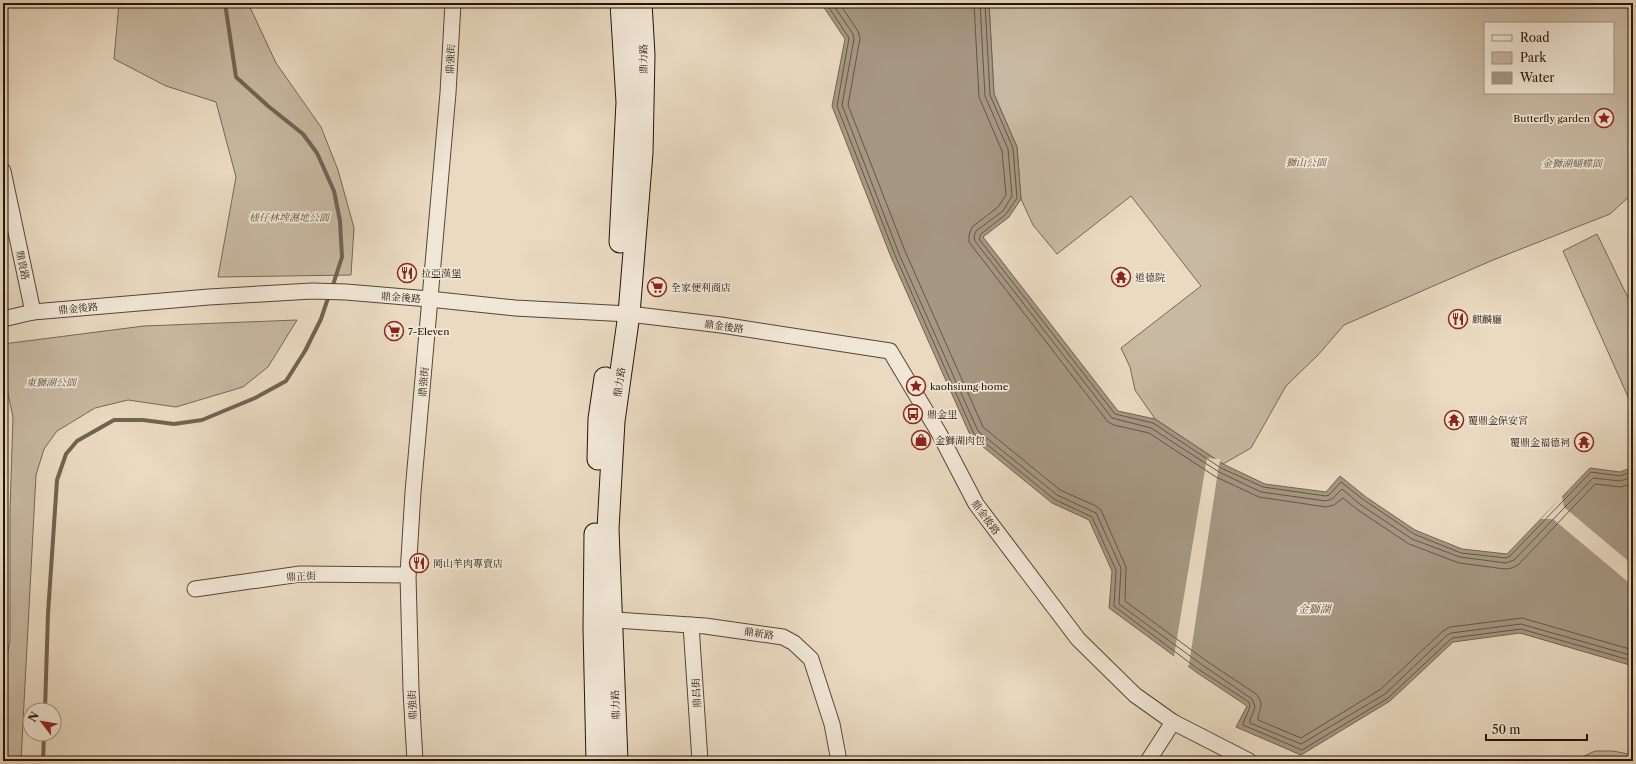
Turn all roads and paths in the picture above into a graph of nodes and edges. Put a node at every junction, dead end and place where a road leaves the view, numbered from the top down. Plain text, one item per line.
1 (453, 3) edge
2 (620, 3) edge
3 (641, 3) edge
4 (3, 171) edge
5 (429, 299) junction
6 (33, 312) junction
7 (622, 314) junction
8 (3, 319) edge
9 (408, 575) junction
10 (195, 589) dead end
11 (603, 619) junction
12 (691, 625) junction
13 (1173, 722) junction
14 (415, 761) edge
15 (597, 761) edge
16 (617, 761) edge
17 (700, 761) edge
18 (839, 761) edge
19 (1148, 761) edge
20 (1249, 761) edge

1 - 5 street, 鼎強街
2 - 7 street, 鼎力路
3 - 7 street, 鼎力路
4 - 6 street, 鼎貴路
5 - 6 street, 鼎金後路
5 - 7 street, 鼎金後路
5 - 9 street, 鼎強街
6 - 8 street, 鼎金後路
7 - 11 street, 鼎力路
7 - 13 street, 鼎金後路
9 - 10 street, 鼎正街
9 - 14 street, 鼎強街
11 - 12 street, 鼎新路
11 - 15 street, 鼎力路
11 - 16 street, 鼎力路
12 - 17 street, 鼎昌街
12 - 18 street, 鼎新路
13 - 19 street
13 - 20 street, 鼎金後路

